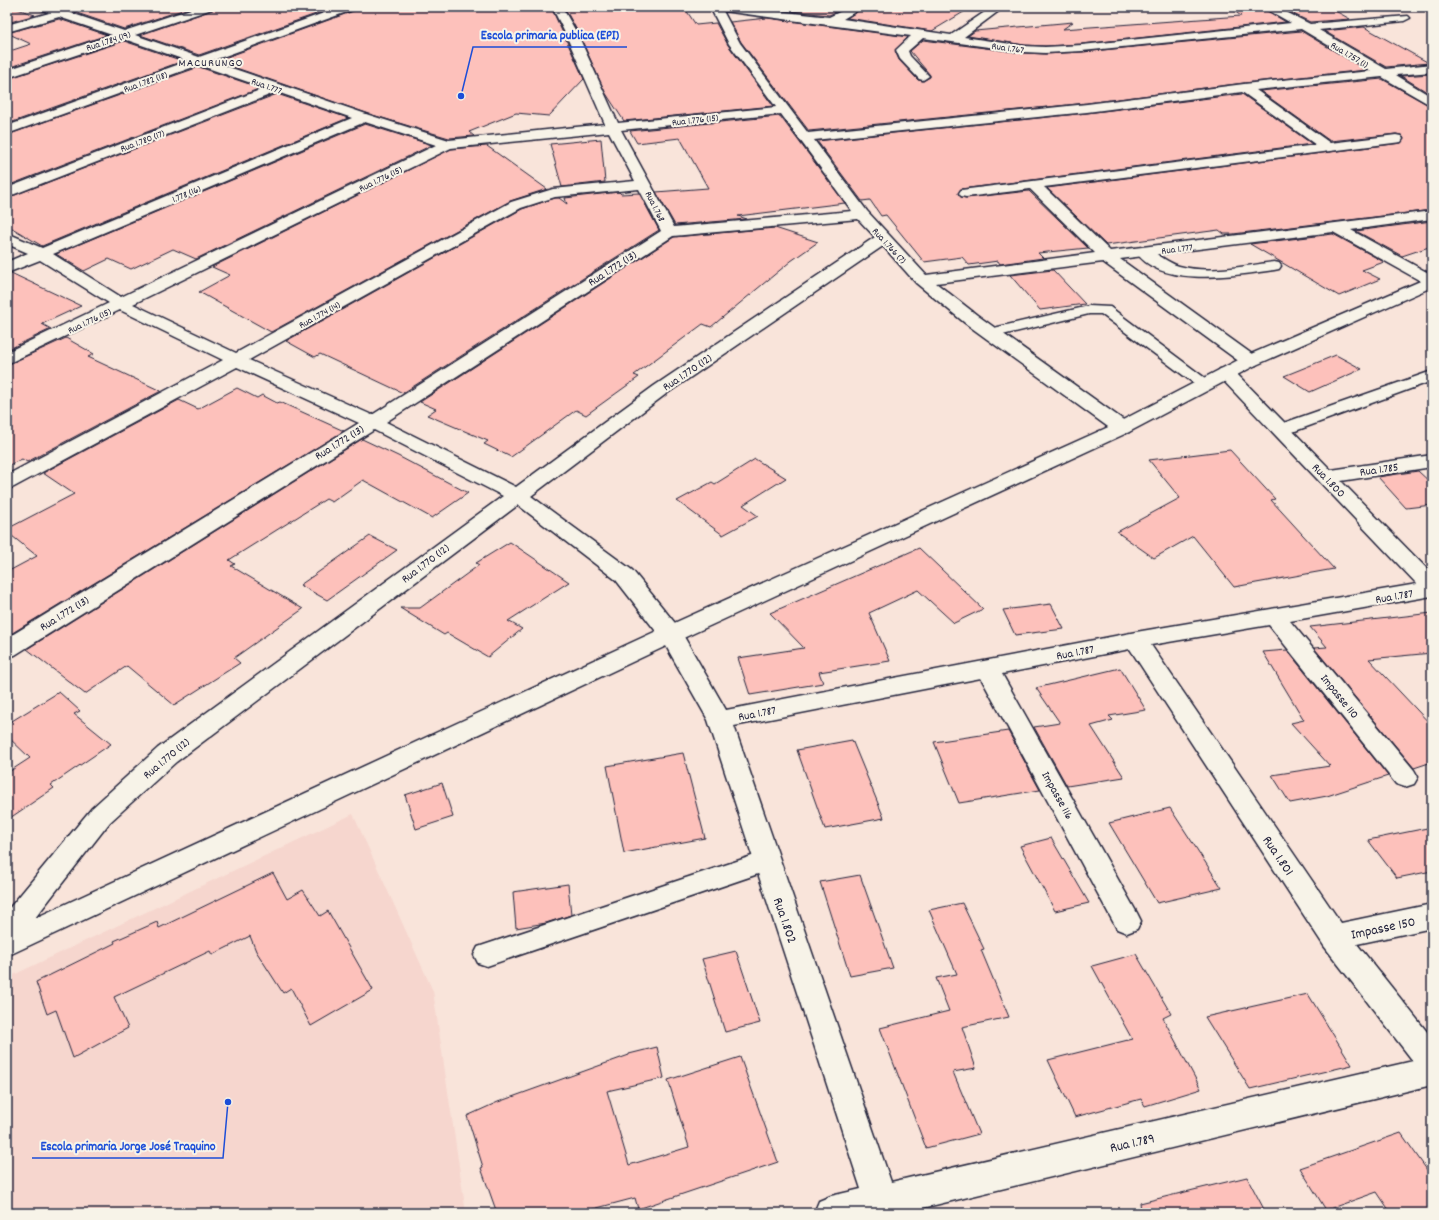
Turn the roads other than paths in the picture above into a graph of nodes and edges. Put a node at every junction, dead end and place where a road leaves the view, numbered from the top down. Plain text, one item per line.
1 (42, 7) edge
2 (80, 7) edge
3 (208, 7) edge
4 (350, 7) edge
5 (557, 7) edge
6 (715, 7) edge
7 (731, 7) edge
8 (858, 7) edge
9 (999, 7) edge
10 (1268, 7) edge
11 (60, 13) junction
12 (1404, 18) dead end
13 (831, 21) junction
14 (1305, 26) junction
15 (7, 29) edge
16 (920, 34) junction
17 (122, 36) junction
18 (953, 39) junction
19 (199, 62) junction
20 (1432, 68) edge
21 (7, 74) edge
22 (1383, 74) junction
23 (923, 76) dead end
24 (276, 88) junction
25 (1244, 88) junction
26 (1432, 102) edge
27 (785, 110) junction
28 (364, 118) junction
29 (613, 127) junction
30 (7, 130) edge
31 (804, 137) junction
32 (1396, 139) dead end
33 (448, 144) junction
34 (1327, 147) junction
35 (644, 184) junction
36 (1034, 185) junction
37 (7, 192) edge
38 (966, 193) dead end
39 (862, 214) junction
40 (1432, 215) edge
41 (1335, 227) junction
42 (669, 232) junction
43 (7, 238) edge
44 (883, 239) junction
45 (1144, 252) junction
46 (40, 253) junction
47 (1107, 256) junction
48 (1274, 266) dead end
49 (7, 268) edge
50 (922, 280) junction
51 (1432, 281) edge
52 (121, 304) junction
53 (990, 333) junction
54 (7, 359) edge
55 (236, 360) junction
56 (1250, 361) junction
57 (1226, 373) junction
58 (1432, 376) edge
59 (1205, 384) junction
60 (373, 422) junction
61 (1122, 428) junction
62 (1281, 430) junction
63 (1432, 461) edge
64 (1326, 477) junction
65 (7, 483) edge
66 (517, 495) junction
67 (1432, 588) edge
68 (1274, 616) junction
69 (670, 634) junction
70 (1136, 640) junction
71 (7, 649) edge
72 (988, 669) junction
73 (720, 720) junction
74 (1405, 777) dead end
75 (767, 862) junction
76 (1432, 916) edge
77 (1127, 921) dead end
78 (7, 932) edge
79 (1334, 937) junction
80 (7, 944) edge
81 (487, 955) dead end
82 (1432, 1062) edge
83 (1432, 1072) edge
84 (883, 1207) edge
85 (831, 1213) edge

1 - 11 street, Rua 1.777
2 - 11 street
3 - 17 street, Rua 1.784 (19)
4 - 19 street, Rua 1.782 (18)
5 - 29 street, Rua 1.768
6 - 7 street, Rua 1.767
6 - 27 street, Rua 1.766 (7)
7 - 13 street, Rua 1.767
8 - 13 street
9 - 18 street
10 - 14 street, Rua 1.757 (1)
11 - 15 street
11 - 17 street, Rua 1.777
12 - 14 street, Rua 1.767
13 - 16 street, Rua 1.767
14 - 18 street, Rua 1.767
14 - 22 street, Rua 1.757 (1)
16 - 18 street, Rua 1.767
16 - 23 street
17 - 19 street, Rua 1.777
17 - 21 street, Rua 1.784 (19)
19 - 24 street, Rua 1.777
19 - 30 street, Rua 1.782 (18)
20 - 22 street
22 - 25 street
22 - 26 street, Rua 1.757 (1)
24 - 28 street, Rua 1.777
24 - 37 street, Rua 1.780 (17)
25 - 31 street
25 - 34 street
27 - 29 street, Rua 1.776 (15)
27 - 31 street, Rua 1.766 (7)
28 - 33 street, Rua 1.777
28 - 46 street, 1.778 (16)
29 - 33 street, Rua 1.776 (15)
29 - 35 street, Rua 1.768
31 - 39 street, Rua 1.766 (7)
32 - 34 street
33 - 52 street, Rua 1.776 (15)
34 - 36 street
35 - 42 street, Rua 1.768
35 - 55 street, Rua 1.774 (14)
36 - 38 street
36 - 47 street
39 - 42 street, Rua 1.768
39 - 44 street, Rua 1.766 (7)
40 - 41 street, Rua 1.777
41 - 45 street, Rua 1.777
41 - 51 street
42 - 60 street, Rua 1.772 (13)
43 - 46 street, Rua 1.802
44 - 50 street, Rua 1.766 (7)
44 - 66 street, Rua 1.770 (12)
45 - 47 street, Rua 1.777
45 - 48 lane
46 - 49 street, 1.778 (16)
46 - 52 street, Rua 1.802
47 - 50 street, Rua 1.777
47 - 56 street
50 - 53 street, Rua 1.766 (7)
51 - 56 street
52 - 54 street, Rua 1.776 (15)
52 - 55 street, Rua 1.802
53 - 59 lane
53 - 61 street, Rua 1.766 (7)
55 - 60 street, Rua 1.802
55 - 65 street, Rua 1.774 (14)
56 - 57 street
57 - 59 street
57 - 62 street, Rua 1.800
58 - 62 lane
59 - 61 street
60 - 66 street, Rua 1.802
60 - 71 street, Rua 1.772 (13)
61 - 69 street
62 - 64 street, Rua 1.800
63 - 64 street, Rua 1.785
64 - 67 street, Rua 1.800
66 - 69 street, Rua 1.802
66 - 78 street, Rua 1.770 (12)
67 - 68 street, Rua 1.787
68 - 70 street, Rua 1.787
68 - 74 street, Impasse 110
69 - 73 street, Rua 1.802
69 - 80 street
70 - 72 street, Rua 1.787
70 - 79 street, Rua 1.801
72 - 73 street, Rua 1.787
72 - 77 street, Impasse 116
73 - 75 street, Rua 1.802
75 - 81 lane
75 - 84 street, Rua 1.802
76 - 79 street, Impasse 150
79 - 82 street, Rua 1.801
83 - 84 street, Rua 1.789
84 - 85 street, Rua 1.789

